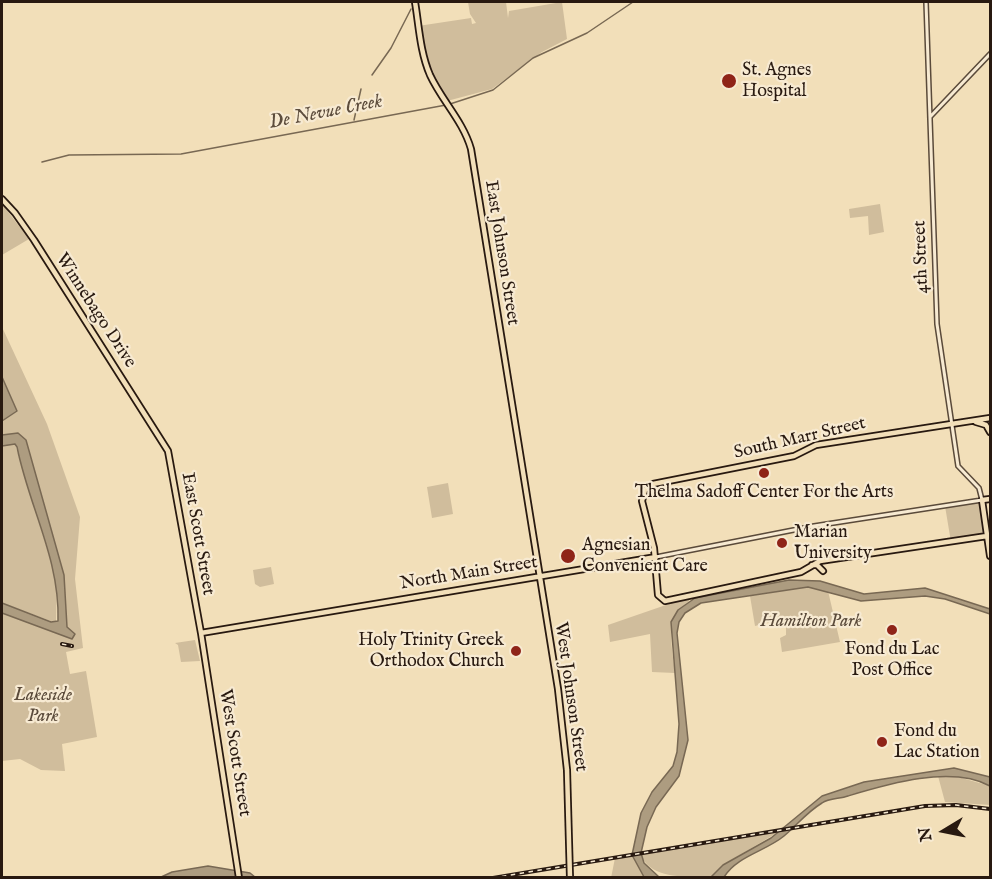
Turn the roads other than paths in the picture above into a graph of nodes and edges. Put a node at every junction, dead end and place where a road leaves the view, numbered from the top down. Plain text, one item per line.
1 (414, 2) edge
2 (926, 2) edge
3 (990, 54) edge
4 (929, 104) junction
5 (941, 105) junction
6 (930, 117) junction
7 (2, 199) edge
8 (989, 418) edge
9 (974, 421) junction
10 (952, 424) junction
11 (990, 431) edge
12 (163, 441) joint
13 (990, 499) edge
14 (982, 500) junction
15 (531, 520) joint
16 (987, 536) junction
17 (654, 548) junction
18 (990, 556) edge
19 (656, 557) junction
20 (648, 559) junction
21 (812, 565) junction
22 (823, 571) dead end
23 (656, 575) junction
24 (539, 576) junction
25 (201, 633) junction
26 (239, 878) edge
27 (570, 878) edge

1 - 15 main road, East Johnson Street
2 - 4 street, 4th Street
3 - 5 street
4 - 5 street
4 - 6 street, 4th Street
5 - 6 street
6 - 10 street, 4th Street
7 - 12 main road, Winnebago Drive
8 - 9 main road, South Marr Street
8 - 11 main road
9 - 10 main road, South Marr Street
9 - 11 main road
10 - 14 street, 4th Street
10 - 17 main road, South Marr Street
12 - 25 main road, East Scott Street
13 - 14 main road
14 - 16 main road
14 - 19 street, North Main Street
15 - 24 main road, West Johnson Street
16 - 18 main road
16 - 21 main road
17 - 19 main road
17 - 20 main road
19 - 20 main road, North Main Street
19 - 23 main road
20 - 23 main road
20 - 24 main road, North Main Street
21 - 22 main road
21 - 23 main road
24 - 25 main road, North Main Street
24 - 27 main road, West Johnson Street, bridge
25 - 26 main road, West Scott Street

